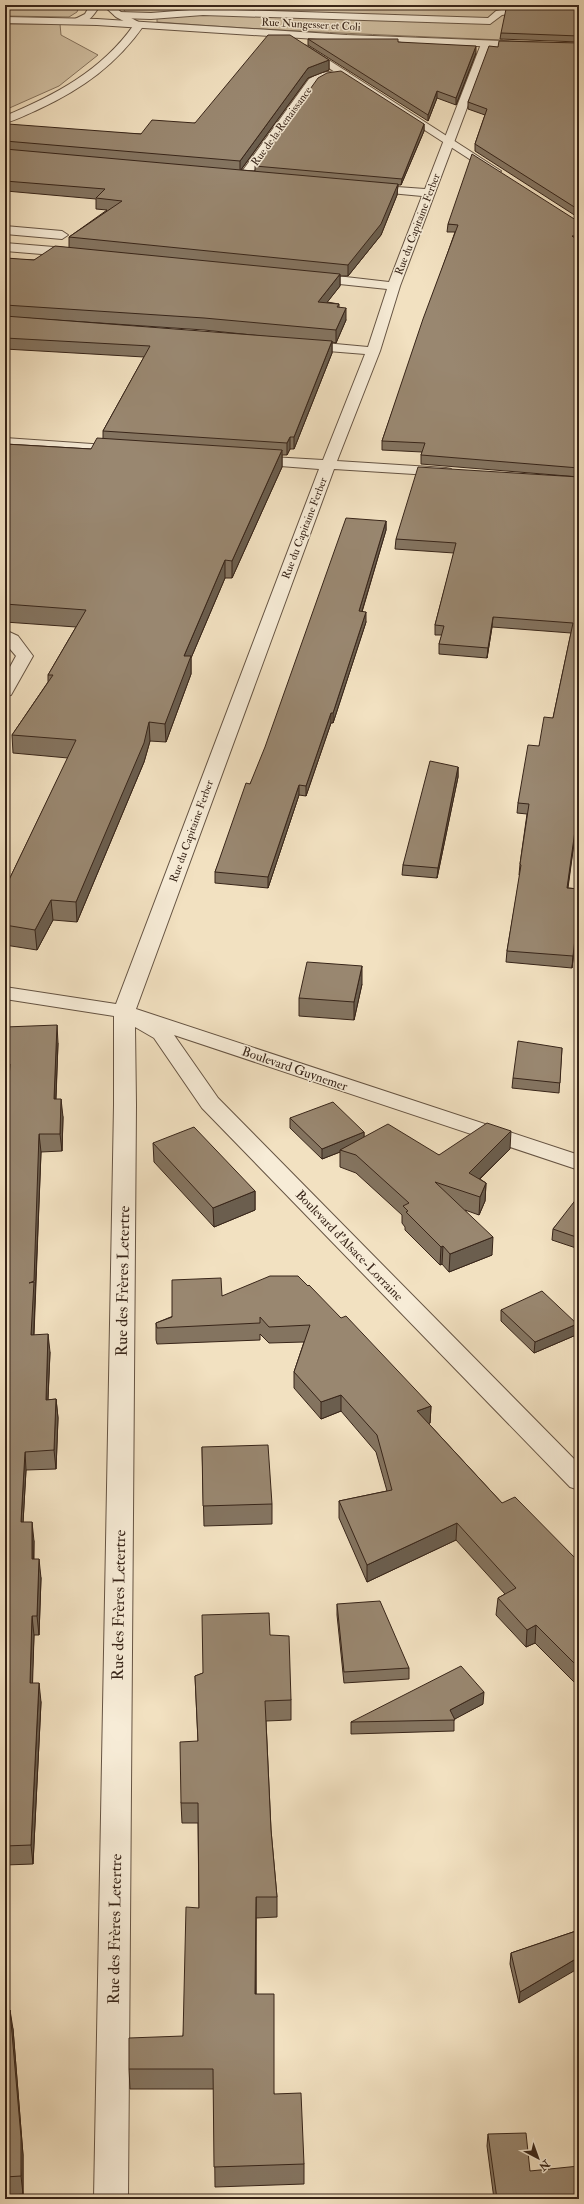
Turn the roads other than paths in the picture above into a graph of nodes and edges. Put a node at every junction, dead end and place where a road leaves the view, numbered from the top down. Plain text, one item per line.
1 (95, 5) edge
2 (108, 5) edge
3 (350, 5) edge
4 (544, 5) edge
5 (182, 9) edge
6 (268, 10) edge
7 (118, 15) junction
8 (5, 20) edge
9 (78, 21) junction
10 (97, 22) junction
11 (139, 25) junction
12 (346, 25) junction
13 (430, 27) junction
14 (413, 33) dead end
15 (293, 35) junction
16 (486, 44) junction
17 (579, 47) edge
18 (344, 73) junction
19 (5, 120) edge
20 (449, 141) junction
21 (229, 176) edge
22 (244, 177) junction
23 (260, 179) edge
24 (508, 179) edge
25 (360, 187) edge
26 (429, 193) junction
27 (5, 230) edge
28 (62, 235) dead end
29 (5, 247) edge
30 (92, 255) edge
31 (299, 276) edge
32 (394, 286) junction
33 (289, 344) edge
34 (373, 351) junction
35 (5, 442) edge
36 (132, 451) edge
37 (236, 458) edge
38 (328, 465) junction
39 (461, 473) edge
40 (5, 635) edge
41 (5, 691) edge
42 (5, 993) edge
43 (124, 1012) junction
44 (579, 1163) edge
45 (579, 1480) edge
46 (110, 2199) edge

1 - 9 street
2 - 7 street
3 - 12 street
4 - 13 street
5 - 6 street
5 - 7 street
6 - 12 street
6 - 12 street
7 - 10 street
7 - 11 street
8 - 9 street, Rue Nungesser et Coli
9 - 10 street, Rue Nungesser et Coli
10 - 11 street, Rue Nungesser et Coli
11 - 15 street, Rue Nungesser et Coli
11 - 19 street
12 - 13 street
12 - 14 street
13 - 15 street, Rue Nungesser et Coli
13 - 16 street, Rue Nungesser et Coli
15 - 18 street
16 - 17 street, Rue Nungesser et Coli
16 - 20 street, Rue du Capitaine Ferber
18 - 20 street
18 - 22 street, Rue de la Renaissance
20 - 24 street
20 - 26 street, Rue du Capitaine Ferber
21 - 22 street
22 - 23 street
25 - 26 street
26 - 32 street, Rue du Capitaine Ferber
27 - 28 street
29 - 30 street
31 - 32 street
32 - 34 street, Rue du Capitaine Ferber
33 - 34 street
34 - 38 street, Rue du Capitaine Ferber
35 - 36 street
37 - 38 street
38 - 39 street
38 - 43 street, Rue du Capitaine Ferber
40 - 41 street
42 - 43 street, Boulevard Guynemer
43 - 44 street, Boulevard Guynemer
43 - 45 street, Boulevard d'Alsace-Lorraine
43 - 46 street, Rue des Frères Letertre

